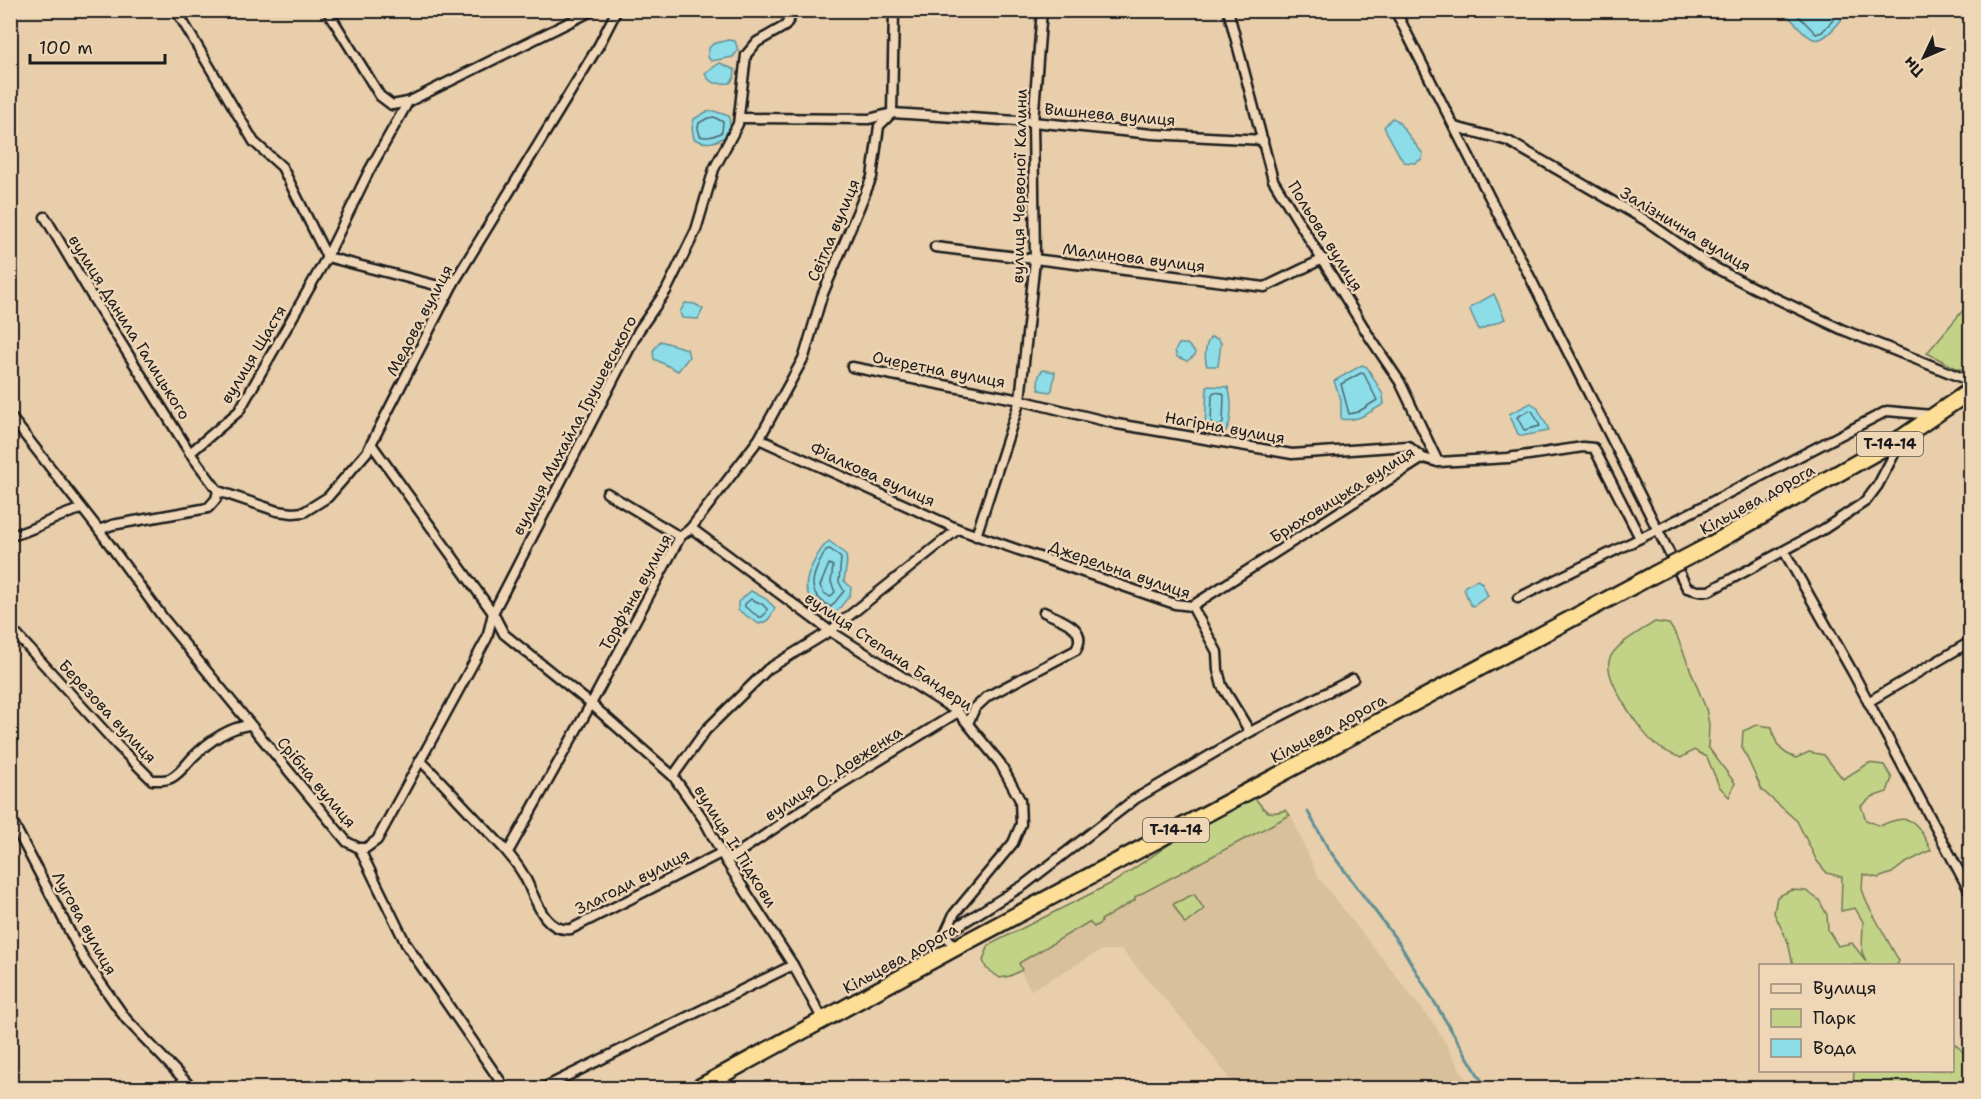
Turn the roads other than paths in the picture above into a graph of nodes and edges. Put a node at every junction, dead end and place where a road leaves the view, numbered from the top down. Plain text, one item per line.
1 (176, 10) edge
2 (327, 10) edge
3 (594, 10) edge
4 (617, 10) edge
5 (789, 10) edge
6 (894, 10) edge
7 (1042, 10) edge
8 (1228, 10) edge
9 (1395, 10) edge
10 (408, 102) junction
11 (892, 113) junction
12 (738, 118) junction
13 (1033, 122) junction
14 (1455, 127) junction
15 (1263, 140) junction
16 (45, 217) dead end
17 (935, 247) dead end
18 (327, 257) junction
19 (1323, 259) junction
20 (1035, 260) junction
21 (453, 284) junction
22 (804, 357) joint
23 (852, 367) dead end
24 (1971, 381) edge
25 (1971, 390) edge
26 (1020, 400) junction
27 (1935, 415) junction
28 (10, 416) edge
29 (1904, 436) junction
30 (759, 439) junction
31 (372, 445) junction
32 (190, 453) junction
33 (1423, 458) junction
34 (1438, 462) junction
35 (218, 490) junction
36 (607, 493) dead end
37 (82, 509) junction
38 (692, 528) junction
39 (958, 529) junction
40 (1659, 529) junction
41 (99, 530) junction
42 (10, 536) edge
43 (976, 536) junction
44 (680, 537) junction
45 (1640, 538) junction
46 (1784, 551) junction
47 (1518, 598) dead end
48 (1191, 606) junction
49 (1044, 612) dead end
50 (493, 613) junction
51 (10, 630) edge
52 (830, 631) junction
53 (1971, 642) edge
54 (1353, 679) dead end
55 (1868, 702) junction
56 (591, 704) junction
57 (958, 712) junction
58 (968, 723) junction
59 (249, 725) junction
60 (1250, 732) junction
61 (420, 760) junction
62 (673, 776) junction
63 (10, 817) edge
64 (359, 848) junction
65 (508, 852) junction
66 (721, 853) junction
67 (726, 861) junction
68 (1971, 892) edge
69 (945, 934) junction
70 (955, 948) junction
71 (793, 965) junction
72 (823, 1020) junction
73 (192, 1089) edge
74 (505, 1089) edge
75 (543, 1089) edge
76 (698, 1089) edge

1 - 18 street
2 - 10 street
3 - 10 street
4 - 21 street, Медова вулиця
5 - 12 street, вулиця Михайла Грушевського
6 - 11 street, Світла вулиця
7 - 13 street, вулиця Червоної Калини
8 - 15 street, Польова вулиця
9 - 14 street
10 - 18 street, вулиця Щастя
11 - 12 street, Вишнева вулиця
11 - 13 street, Вишнева вулиця
11 - 22 street, Світла вулиця
12 - 50 street, вулиця Михайла Грушевського
13 - 15 street, Вишнева вулиця
13 - 20 street, вулиця Червоної Калини
14 - 24 street, Залізнична вулиця
14 - 40 street
15 - 19 street, Польова вулиця
16 - 32 street, вулиця Данила Галицького
17 - 20 street, Малинова вулиця
18 - 21 street
18 - 32 street, вулиця Щастя
19 - 20 street, Малинова вулиця
19 - 34 street, Польова вулиця
20 - 26 street, вулиця Червоної Калини
21 - 31 street, Медова вулиця
22 - 30 street, Торф'яна вулиця
23 - 26 street, Очеретна вулиця
25 - 27 highway, Кільцева дорога / Т-14-14
26 - 33 street, Нагірна вулиця
26 - 43 street, вулиця Червоної Калини
27 - 29 highway, Кільцева дорога / Т-14-14
27 - 40 street
28 - 37 street, Срібна вулиця
29 - 46 street
29 - 70 highway, Кільцева дорога / Т-14-14, bridge
30 - 38 street, Торф'яна вулиця
30 - 39 street, Фіалкова вулиця
31 - 35 street, Медова вулиця
31 - 50 street, вулиця І. Підкови
32 - 35 street
33 - 34 street, Брюховицька вулиця
33 - 48 street, Брюховицька вулиця
34 - 45 street, Брюховицька вулиця
35 - 41 street
36 - 44 street
37 - 41 street, Срібна вулиця
37 - 42 street
38 - 44 street, Торф'яна вулиця
38 - 52 street, вулиця Степана Бандери
39 - 43 street, Фіалкова вулиця
39 - 52 street
40 - 45 street
40 - 46 street
41 - 59 street, Срібна вулиця
43 - 48 street, Джерельна вулиця
44 - 56 street, Торф'яна вулиця
45 - 47 street
46 - 55 street
48 - 60 street, Джерельна вулиця
49 - 58 street
50 - 56 street, вулиця І. Підкови
50 - 61 street, вулиця Михайла Грушевського
51 - 59 street, Березова вулиця
52 - 57 street, вулиця Степана Бандери
52 - 62 street
53 - 55 street
54 - 60 street
55 - 68 street
56 - 62 street, вулиця І. Підкови
56 - 65 street, Торф'яна вулиця
57 - 58 street, вулиця Степана Бандери
57 - 67 street, вулиця О. Довженка
58 - 69 street, вулиця Степана Бандери
59 - 64 street, Срібна вулиця
60 - 69 street
61 - 64 street, вулиця Михайла Грушевського
61 - 65 street, Злагоди вулиця
62 - 66 street, вулиця І. Підкови
63 - 73 street, Лугова вулиця
64 - 74 street, Срібна вулиця
65 - 66 street, Злагоди вулиця
66 - 67 street, вулиця І. Підкови
67 - 71 street, вулиця І. Підкови
69 - 70 street
70 - 72 highway, Кільцева дорога / Т-14-14
71 - 72 street, вулиця І. Підкови
71 - 75 street
72 - 76 highway, Кільцева дорога / Т-14-14

